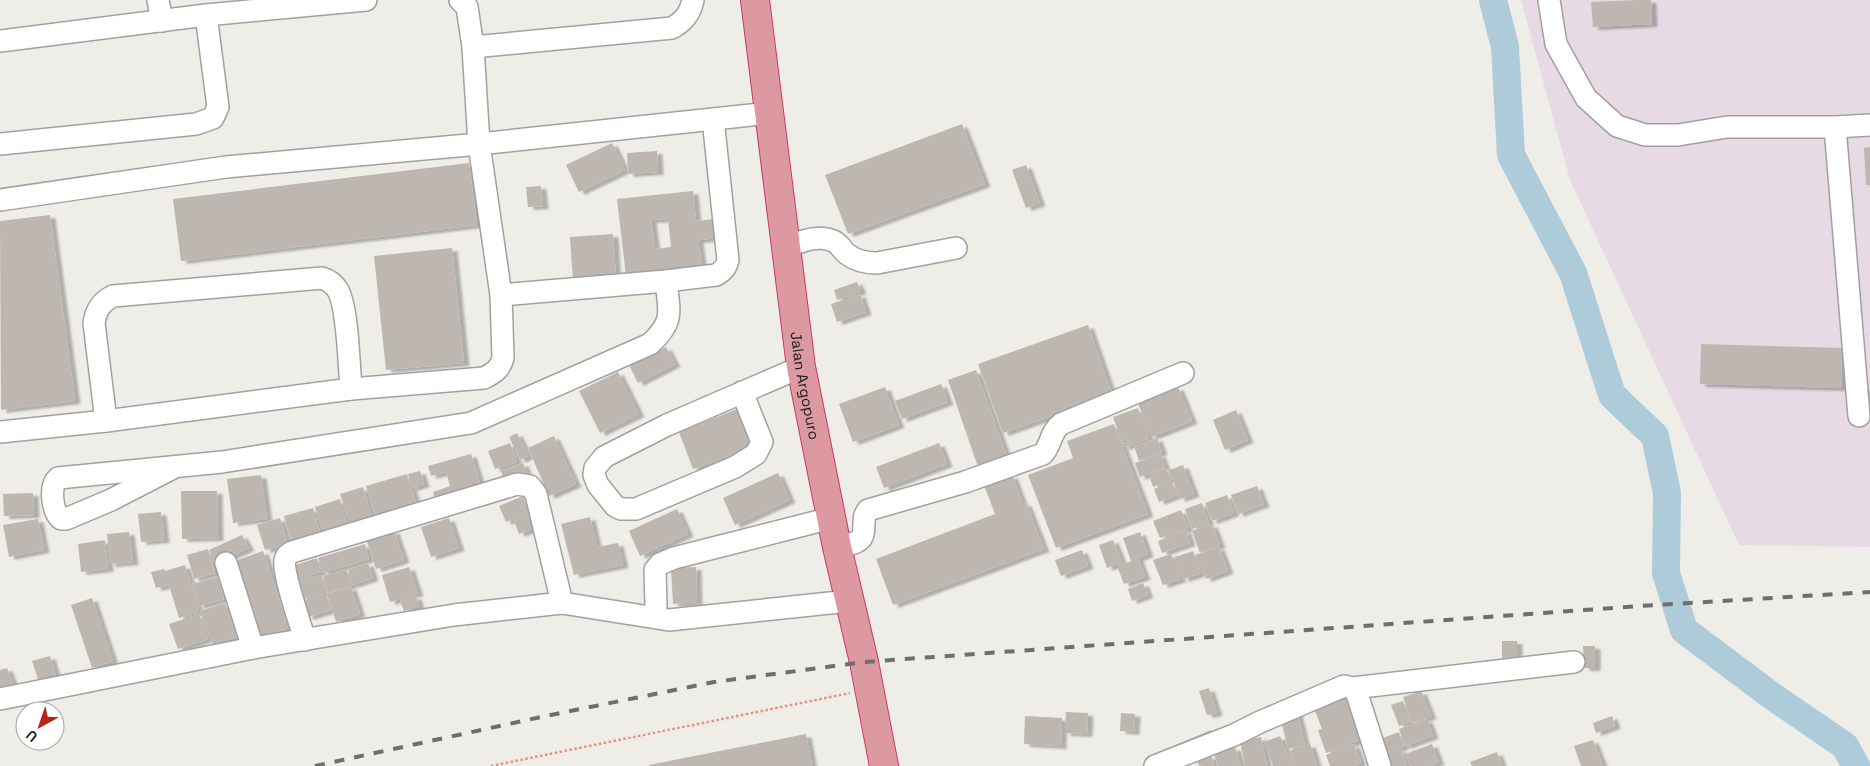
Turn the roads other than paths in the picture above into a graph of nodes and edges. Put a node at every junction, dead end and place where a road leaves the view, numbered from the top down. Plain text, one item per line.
1 (366, 0) edge
2 (460, 0) edge
3 (693, 0) edge
4 (755, 0) edge
5 (1549, 0) edge
6 (160, 10) edge
7 (206, 15) junction
8 (0, 42) edge
9 (473, 46) junction
10 (770, 113) junction
11 (713, 119) junction
12 (1870, 125) edge
13 (1835, 127) junction
14 (0, 144) edge
15 (479, 144) junction
16 (0, 200) edge
17 (787, 246) junction
18 (956, 248) dead end
19 (666, 281) junction
20 (501, 296) junction
21 (801, 367) junction
22 (1183, 373) dead end
23 (352, 389) junction
24 (742, 392) junction
25 (1859, 416) dead end
26 (106, 421) junction
27 (0, 432) edge
28 (173, 468) junction
29 (831, 518) junction
30 (837, 547) junction
31 (226, 563) dead end
32 (849, 601) junction
33 (562, 603) junction
34 (656, 606) dead end
35 (305, 640) junction
36 (253, 648) junction
37 (1574, 662) dead end
38 (1352, 688) junction
39 (0, 699) edge
40 (884, 766) edge
41 (1155, 766) edge
42 (1380, 766) edge

1 - 7 street
2 - 9 street
3 - 9 street
4 - 10 highway, Jalan Argopuro
5 - 13 street
6 - 7 street
6 - 8 street
7 - 14 street
9 - 15 street
10 - 11 street
10 - 17 highway, Jalan Argopuro
11 - 15 street
11 - 19 street
12 - 13 street
13 - 25 street
15 - 16 street
15 - 20 street
17 - 18 street
17 - 21 highway, Jalan Argopuro
19 - 20 street
19 - 28 street
20 - 23 street
21 - 24 street
21 - 29 highway, Jalan Argopuro
22 - 30 street
23 - 26 street
23 - 26 street
24 - 24 street
26 - 27 street
28 - 28 street
29 - 30 highway, Jalan Argopuro
29 - 34 street
30 - 32 highway, Jalan Argopuro
31 - 36 street
32 - 33 street
32 - 40 highway, Jalan Argopuro
33 - 35 street
33 - 35 street
35 - 36 street
36 - 39 street
37 - 38 street
38 - 41 street
38 - 42 street

